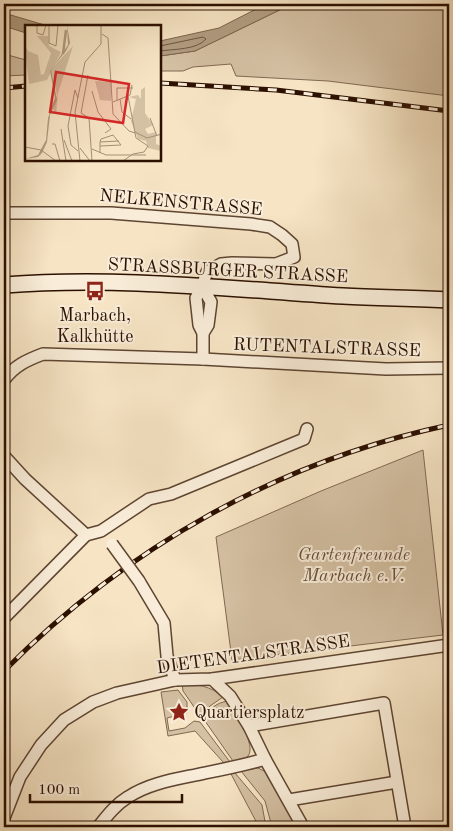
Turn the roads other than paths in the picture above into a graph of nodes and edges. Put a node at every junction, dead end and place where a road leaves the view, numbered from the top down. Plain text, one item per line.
1 (4, 213) edge
2 (4, 285) edge
3 (202, 286) junction
4 (449, 300) edge
5 (203, 359) junction
6 (449, 368) edge
7 (4, 380) edge
8 (307, 429) dead end
9 (4, 456) edge
10 (101, 531) junction
11 (86, 535) junction
12 (4, 618) edge
13 (449, 646) edge
14 (212, 679) junction
15 (175, 680) junction
16 (249, 726) junction
17 (265, 759) junction
18 (397, 782) junction
19 (289, 800) junction
20 (4, 818) edge
21 (98, 827) edge
22 (303, 827) edge
23 (405, 827) edge

1 - 3 street, NELKENSTRASSE
2 - 3 main road, STRASSBURGER STRASSE
3 - 4 main road, STRASSBURGER STRASSE
3 - 5 street
5 - 6 street, RUTENTALSTRASSE
5 - 7 street, RUTENTALSTRASSE
8 - 10 street
9 - 11 street
10 - 11 street
10 - 15 street, bridge
11 - 12 street
13 - 14 street, DIETENTALSTRASSE
14 - 15 street, DIETENTALSTRASSE
14 - 16 street
15 - 20 street, DIETENTALSTRASSE
16 - 17 street
16 - 18 street
17 - 19 street
17 - 21 street
18 - 19 street
18 - 23 street
19 - 22 street

